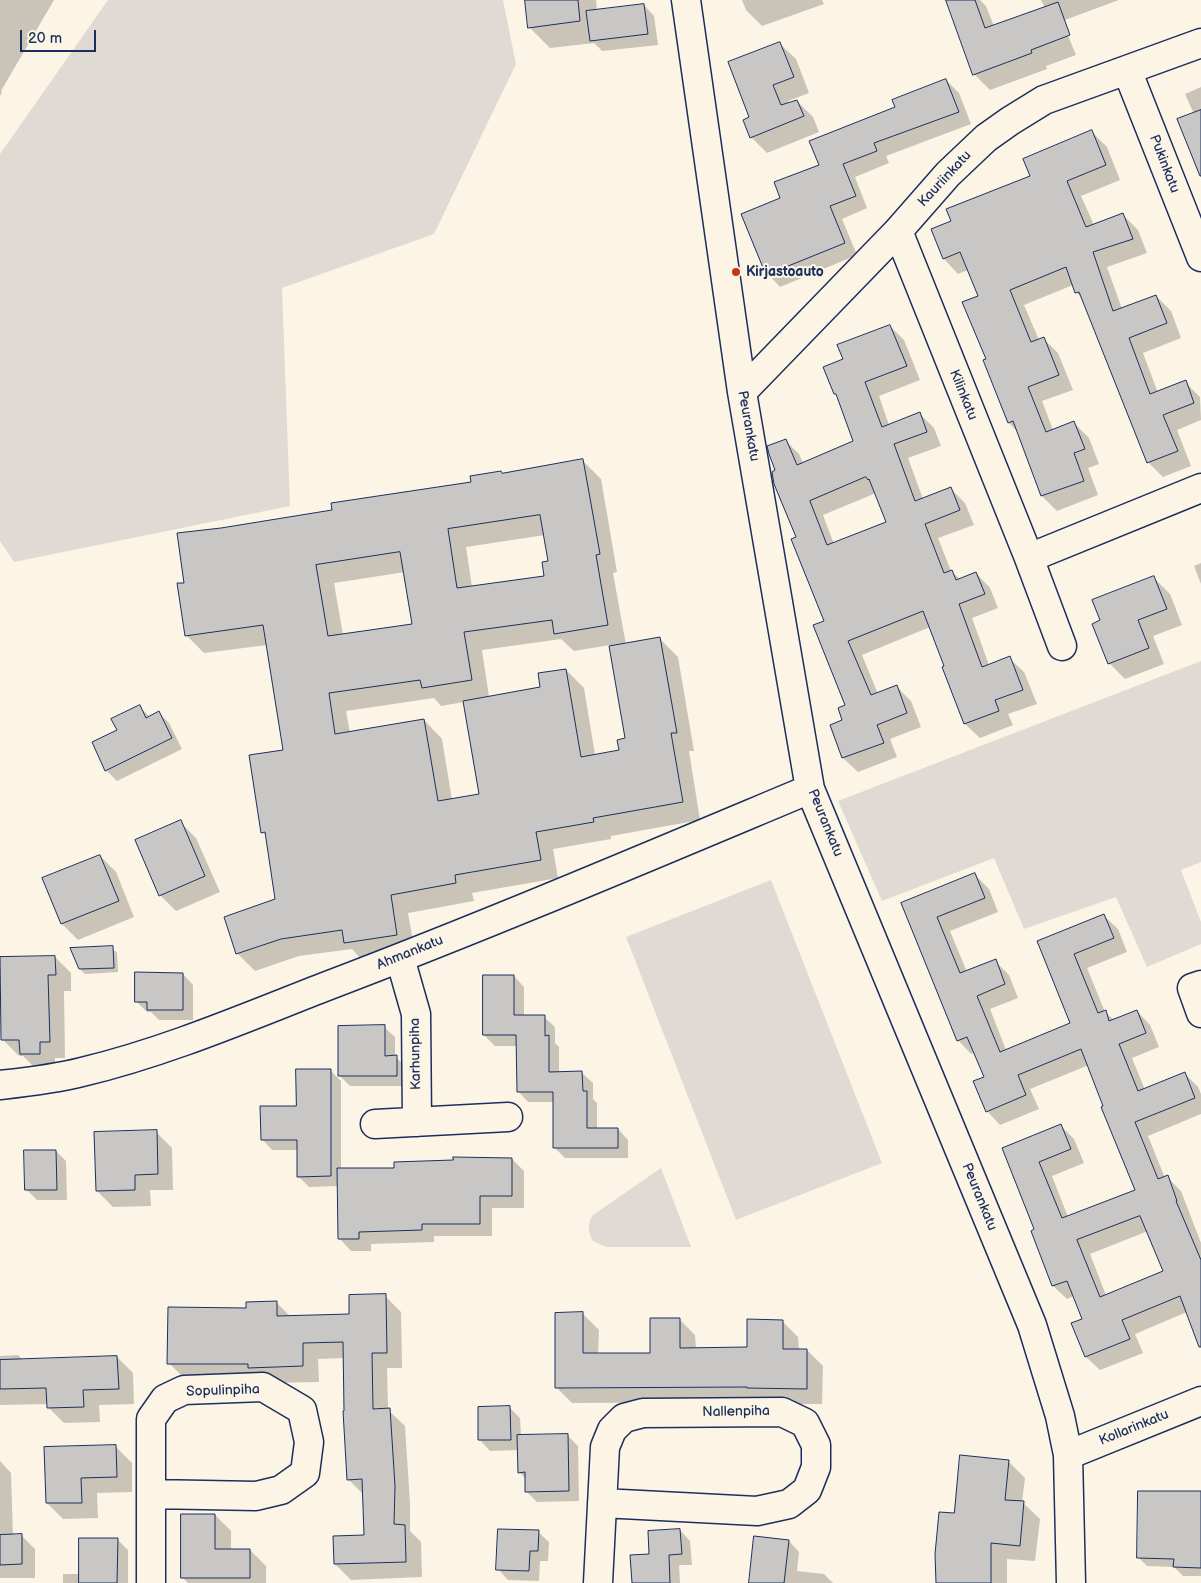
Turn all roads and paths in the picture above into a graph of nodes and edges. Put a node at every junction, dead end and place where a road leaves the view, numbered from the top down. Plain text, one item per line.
1 (686, 0) edge
2 (1201, 44) edge
3 (1127, 70) junction
4 (898, 231) junction
5 (1201, 258) edge
6 (742, 392) junction
7 (1201, 488) edge
8 (1029, 558) junction
9 (1062, 646) dead end
10 (810, 790) junction
11 (400, 958) junction
12 (0, 1085) edge
13 (508, 1117) dead end
14 (417, 1122) junction
15 (375, 1124) dead end
16 (1201, 1400) edge
17 (1068, 1455) junction
18 (151, 1494) junction
19 (602, 1503) junction
20 (151, 1583) edge
21 (598, 1583) edge
22 (1071, 1583) edge

1 - 6 street, Peurankatu
2 - 3 street, Kauriinkatu
3 - 4 street, Kauriinkatu
3 - 5 street, Pukinkatu
4 - 6 street, Kauriinkatu
4 - 8 street, Kilinkatu
6 - 10 street, Peurankatu
7 - 8 street
8 - 9 street, Kilinkatu
10 - 11 street, Ahmankatu
10 - 17 street, Peurankatu
11 - 12 street, Ahmankatu
11 - 14 street, Karhunpiha
13 - 14 street
14 - 15 street
16 - 17 street, Kollarinkatu
17 - 22 street, Peurankatu
18 - 18 street, Sopulinpiha
18 - 20 street, Sopulinpiha
19 - 19 street, Nallenpiha
19 - 21 street, Nallenpiha

